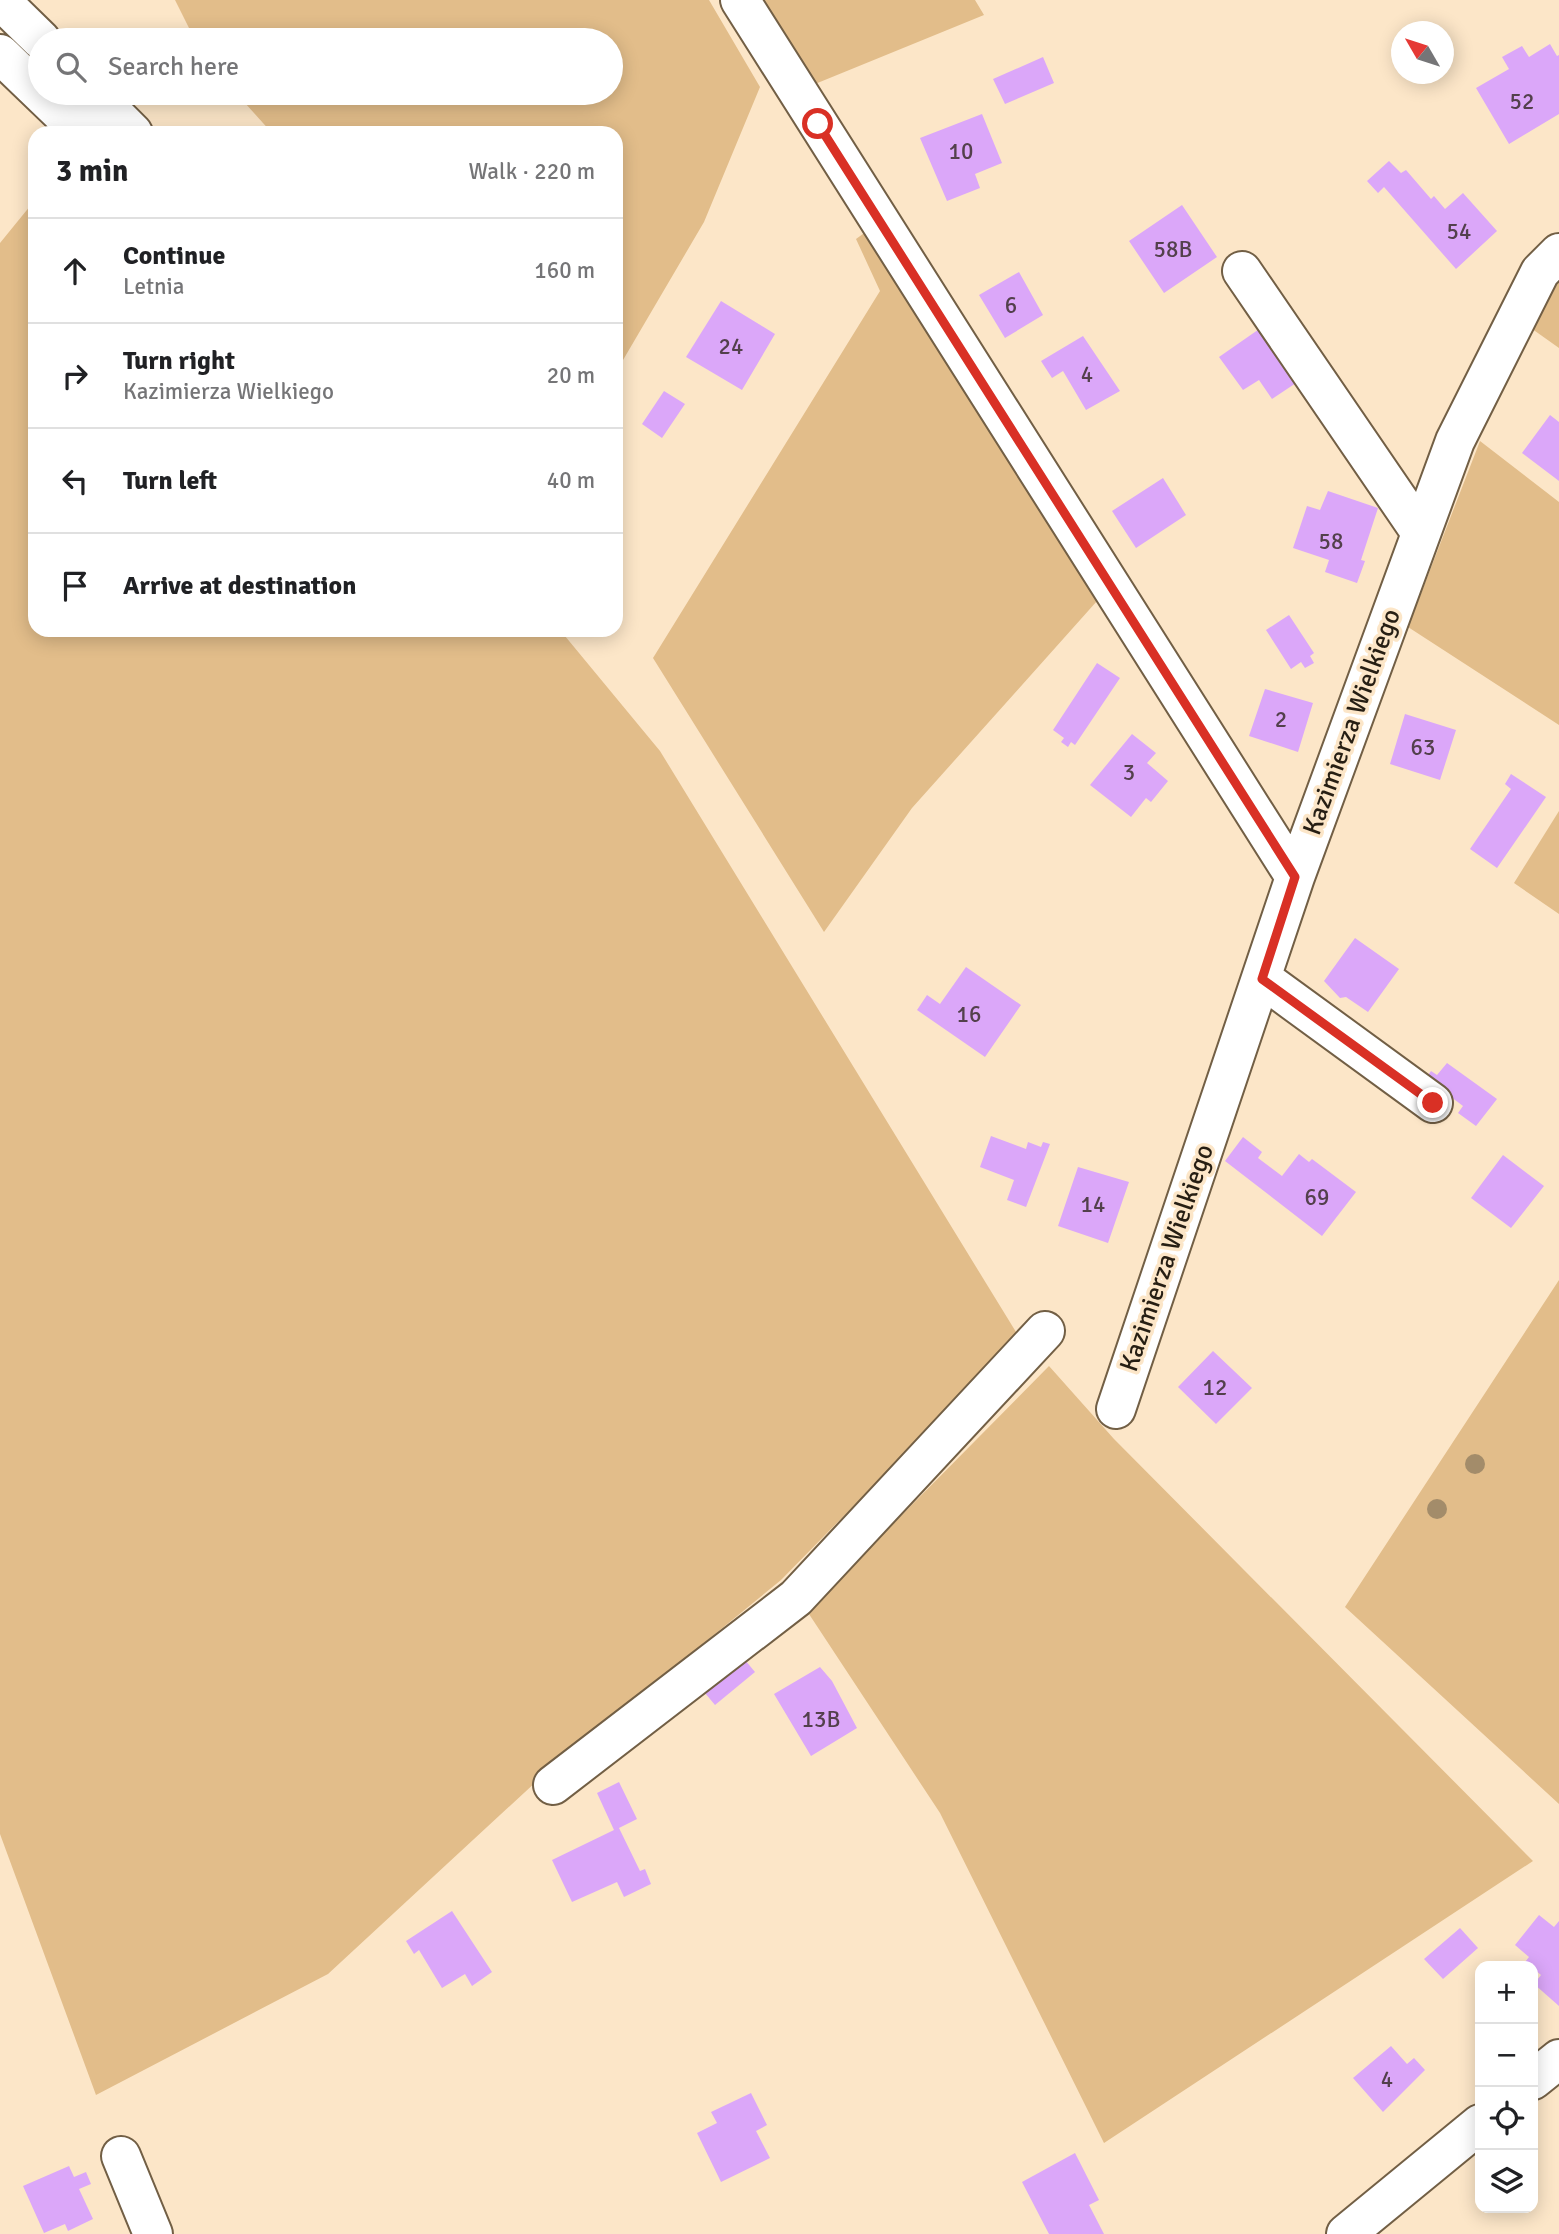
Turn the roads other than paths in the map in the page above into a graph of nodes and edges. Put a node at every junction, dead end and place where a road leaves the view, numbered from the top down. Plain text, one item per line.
1 (0, 0) edge
2 (740, 0) edge
3 (29, 28) edge
4 (0, 54) edge
5 (28, 81) edge
6 (53, 105) edge
7 (105, 105) edge
8 (75, 126) edge
9 (126, 126) edge
10 (1559, 253) edge
11 (1242, 271) dead end
12 (1422, 533) junction
13 (1295, 877) junction
14 (1262, 979) junction
15 (1433, 1103) dead end
16 (1045, 1331) dead end
17 (1116, 1409) dead end
18 (553, 1785) dead end
19 (1559, 2059) edge
20 (1538, 2076) edge
21 (1475, 2128) edge
22 (121, 2156) dead end
23 (153, 2234) edge
24 (1346, 2234) edge

1 - 3 street
2 - 13 street
4 - 5 street
6 - 8 street
7 - 9 street
10 - 12 street, Kazimierza Wielkiego
11 - 12 street
12 - 13 street, Kazimierza Wielkiego
13 - 14 street, Kazimierza Wielkiego
14 - 15 street
14 - 17 street, Kazimierza Wielkiego
16 - 18 street
19 - 20 street
21 - 24 street
22 - 23 street

